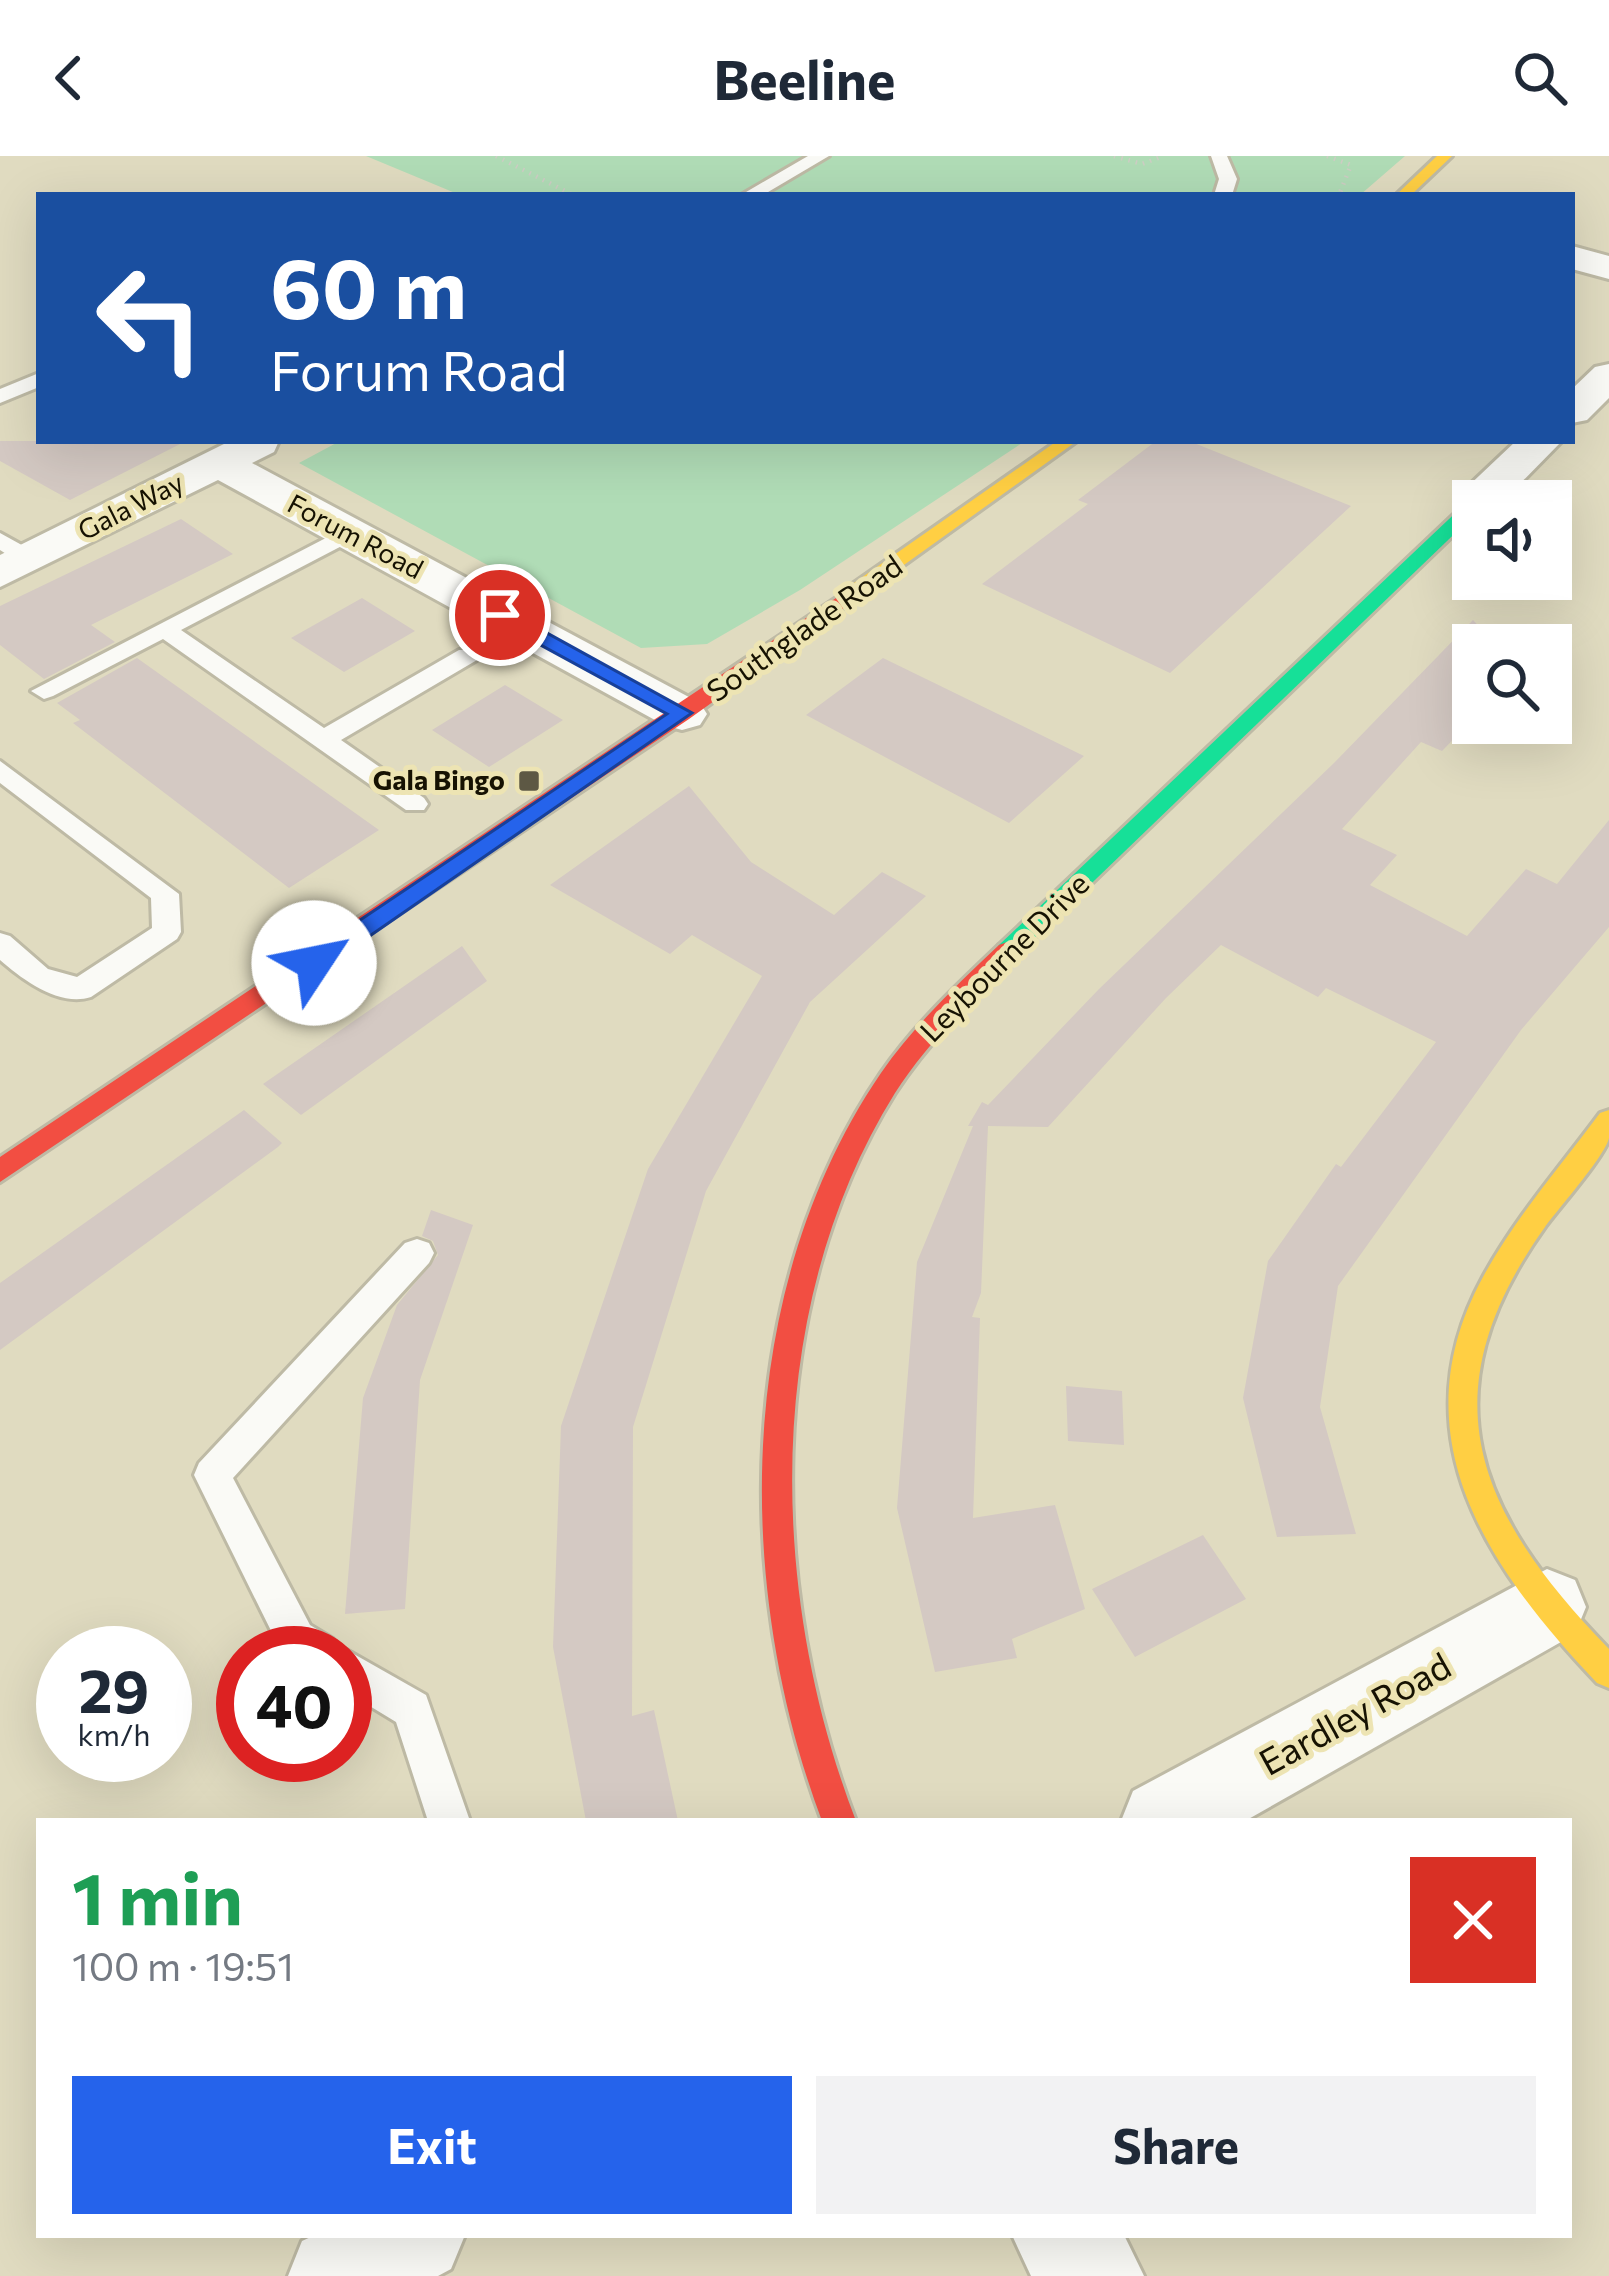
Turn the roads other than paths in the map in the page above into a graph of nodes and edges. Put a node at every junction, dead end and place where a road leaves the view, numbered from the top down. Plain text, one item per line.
1 (820, 156) edge
2 (1444, 156) edge
3 (1226, 160) edge
4 (754, 192) edge
5 (1223, 192) edge
6 (1405, 192) edge
7 (1575, 258) edge
8 (1609, 268) edge
9 (1609, 376) edge
10 (36, 381) edge
11 (0, 397) edge
12 (1575, 408) edge
13 (256, 444) edge
14 (1063, 444) edge
15 (1538, 444) edge
16 (219, 463) junction
17 (1501, 480) edge
18 (1452, 527) edge
19 (349, 533) junction
20 (10, 557) edge
21 (164, 629) junction
22 (468, 655) dead end
23 (44, 691) dead end
24 (682, 713) junction
25 (323, 740) junction
26 (0, 770) edge
27 (415, 804) dead end
28 (0, 943) edge
29 (1609, 1120) edge
30 (0, 1171) edge
31 (417, 1253) dead end
32 (1547, 1607) junction
33 (289, 1626) edge
34 (1609, 1672) edge
35 (372, 1685) edge
36 (447, 1818) edge
37 (837, 1818) edge
38 (1168, 1818) edge
39 (411, 2238) edge
40 (1063, 2238) edge
41 (337, 2276) edge
42 (1095, 2276) edge

1 - 4 lane
2 - 6 street
3 - 5 lane
7 - 8 street
9 - 12 street
10 - 11 lane
13 - 16 street, Gala Way
14 - 24 street, Southglade Road
15 - 17 street, Leybourne Drive
16 - 19 street, Forum Road
16 - 20 street, Gala Way
18 - 37 street, Leybourne Drive
19 - 21 lane
19 - 24 street, Forum Road
21 - 23 lane
21 - 25 lane
22 - 25 lane
24 - 30 street, Southglade Road
25 - 27 lane
26 - 28 lane
29 - 32 street
31 - 33 lane
32 - 34 street
32 - 38 street, Eardley Road
35 - 36 lane
39 - 41 street
40 - 42 street

